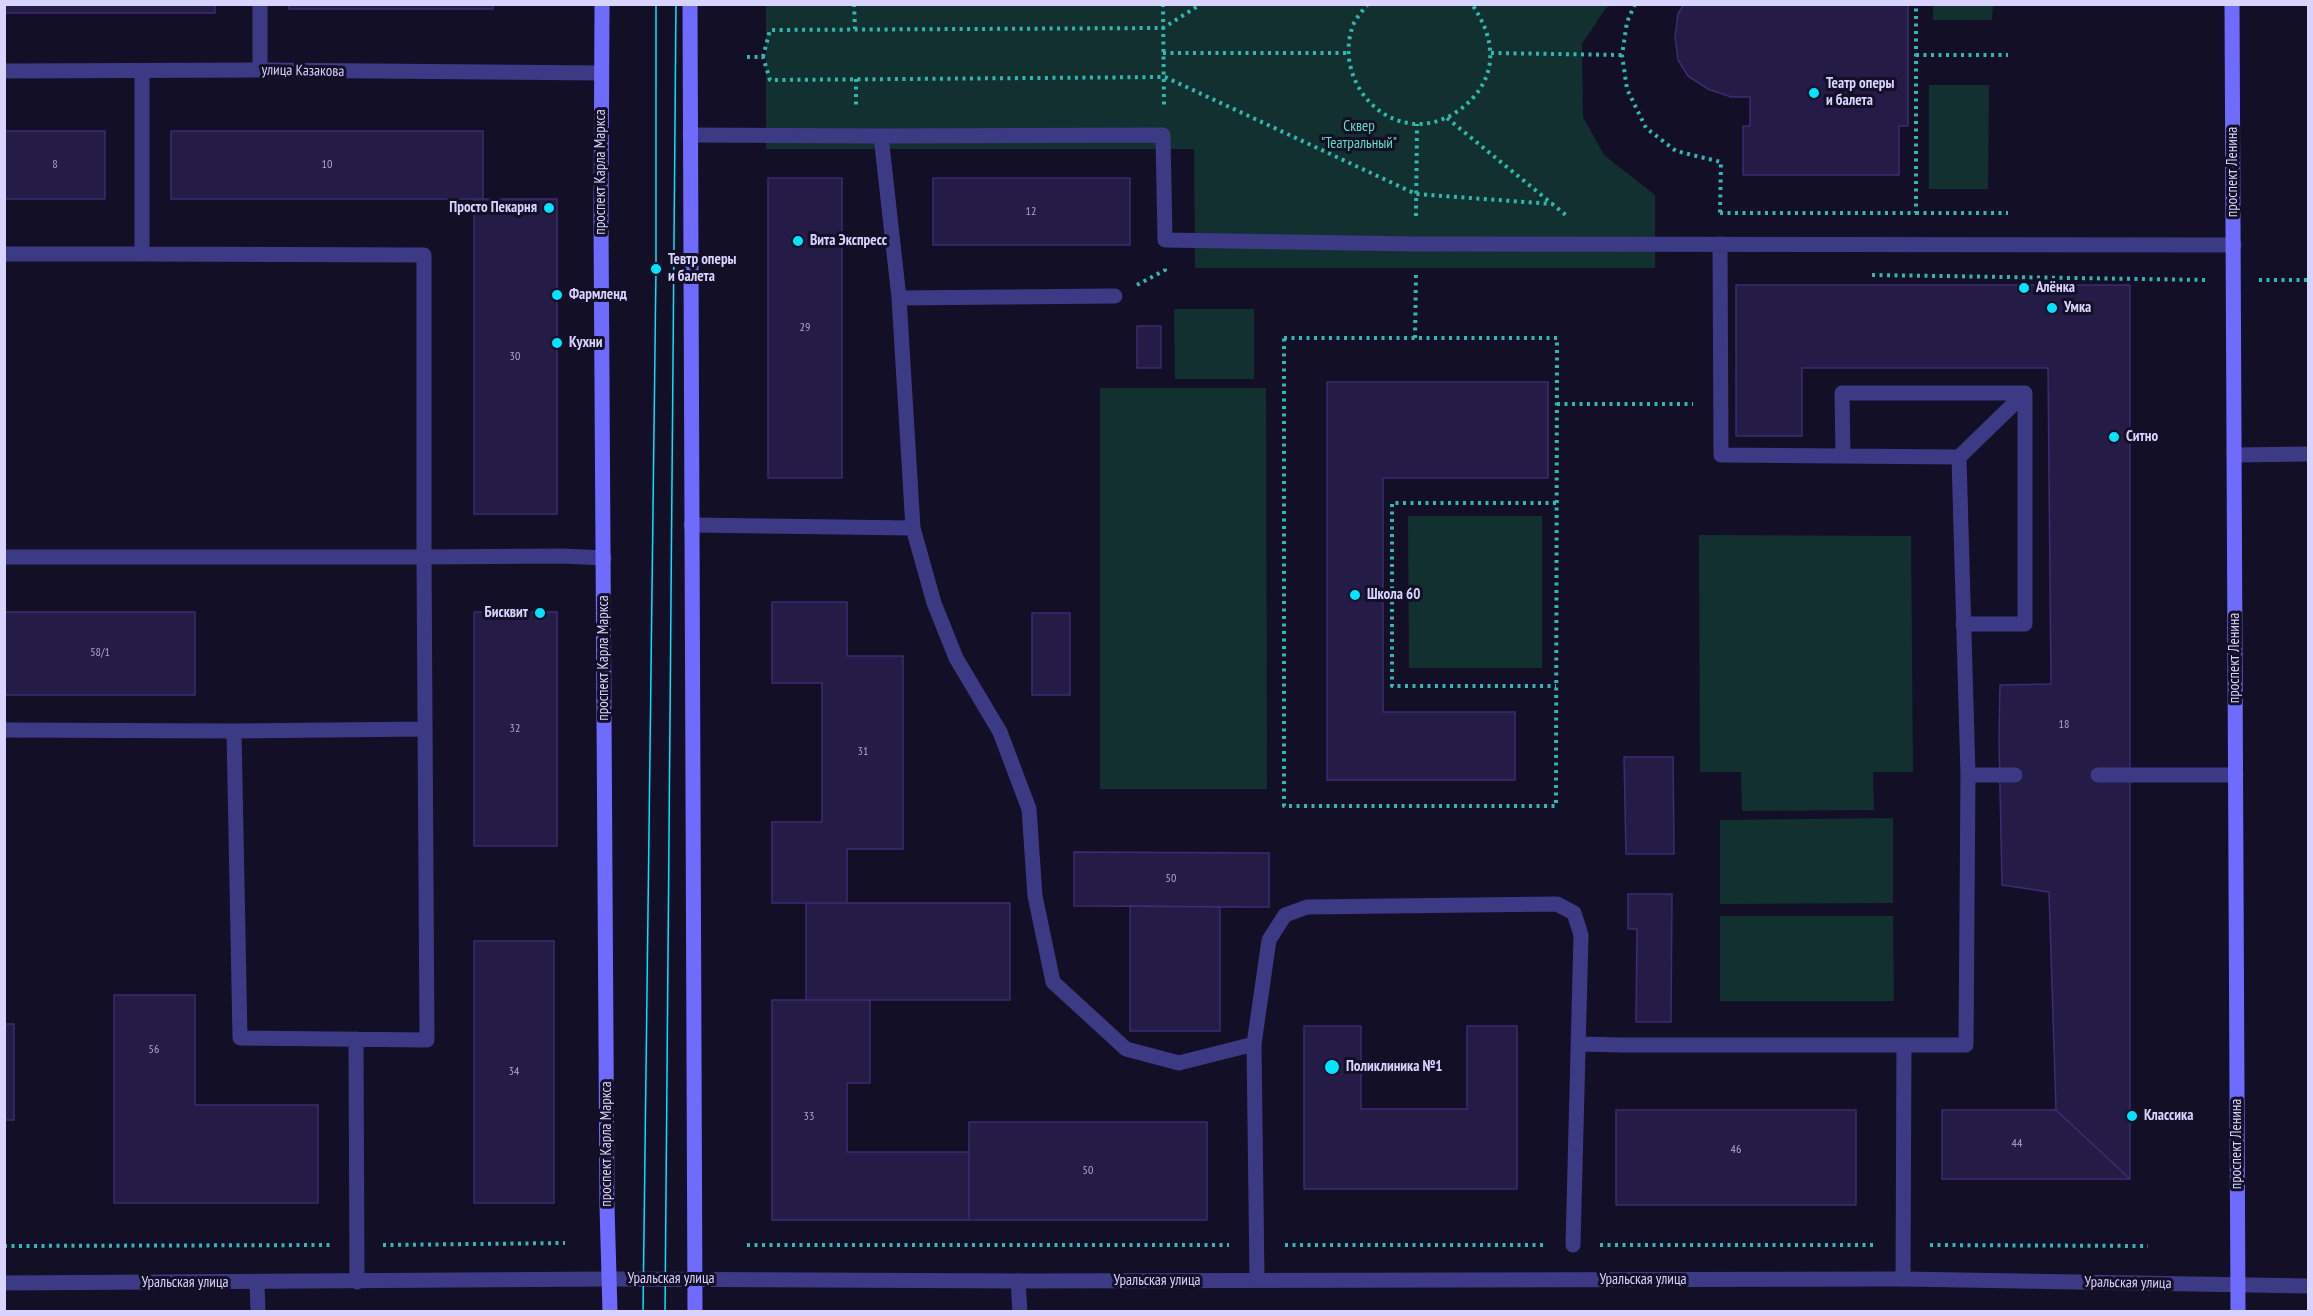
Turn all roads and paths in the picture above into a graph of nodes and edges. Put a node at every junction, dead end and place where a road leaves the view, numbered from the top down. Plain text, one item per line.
1 (260, 4) edge
2 (602, 4) edge
3 (690, 4) edge
4 (854, 4) edge
5 (1163, 4) edge
6 (1202, 4) edge
7 (1368, 4) edge
8 (1472, 4) edge
9 (1635, 4) edge
10 (1916, 4) edge
11 (2232, 4) edge
12 (1163, 28) junction
13 (855, 29) junction
14 (1163, 53) junction
15 (1348, 53) junction
16 (1491, 53) junction
17 (1622, 55) junction
18 (1916, 55) junction
19 (2008, 55) dead end
20 (763, 57) dead end
21 (260, 70) junction
22 (4, 71) edge
23 (142, 71) junction
24 (602, 73) junction
25 (1447, 118) junction
26 (690, 135) junction
27 (1163, 135) junction
28 (881, 136) junction
29 (1720, 213) junction
30 (1916, 213) junction
31 (2008, 213) dead end
32 (1165, 240) junction
33 (1601, 244) junction
34 (1720, 244) junction
35 (2234, 245) junction
36 (4, 254) edge
37 (142, 254) junction
38 (1115, 296) joint
39 (899, 298) junction
40 (2025, 393) junction
41 (1557, 404) junction
42 (1700, 404) dead end
43 (2308, 454) edge
44 (2234, 455) junction
45 (1843, 456) junction
46 (1959, 457) junction
47 (1556, 503) junction
48 (691, 525) junction
49 (913, 528) junction
50 (4, 557) edge
51 (424, 557) junction
52 (604, 558) junction
53 (1963, 624) junction
54 (1556, 686) junction
55 (425, 729) junction
56 (4, 730) edge
57 (234, 731) junction
58 (1968, 775) junction
59 (2015, 775) dead end
60 (2098, 775) dead end
61 (2236, 775) junction
62 (356, 1039) junction
63 (1254, 1044) junction
64 (1580, 1044) junction
65 (1904, 1046) junction
66 (565, 1243) dead end
67 (356, 1245) junction
68 (747, 1245) dead end
69 (1257, 1245) junction
70 (1573, 1245) junction
71 (1903, 1245) junction
72 (4, 1246) edge
73 (2148, 1246) dead end
74 (609, 1279) junction
75 (694, 1279) junction
76 (1903, 1279) junction
77 (1257, 1280) junction
78 (1018, 1281) junction
79 (357, 1282) junction
80 (4, 1283) edge
81 (257, 1283) junction
82 (2237, 1286) junction
83 (2308, 1286) edge
84 (258, 1311) edge
85 (610, 1311) edge
86 (695, 1311) edge
87 (1020, 1311) edge
88 (2238, 1311) edge

1 - 21 street
2 - 24 main road, проспект Карла Маркса
3 - 26 main road
4 - 13 path
5 - 12 path
6 - 12 path
7 - 15 path
8 - 16 path
9 - 17 path
10 - 18 path
11 - 35 main road, проспект Ленина
12 - 13 path
12 - 14 path
13 - 20 path
14 - 15 path
14 - 27 path
15 - 25 path
16 - 17 path
16 - 25 path
17 - 29 path
18 - 19 path
18 - 30 path
21 - 23 street, улица Казакова
21 - 24 street, улица Казакова
22 - 23 street, улица Казакова
23 - 37 street
24 - 52 main road, проспект Карла Маркса
25 - 33 path
26 - 28 street
26 - 48 main road
27 - 28 street
27 - 32 street
28 - 39 street
29 - 30 path
29 - 34 path
30 - 31 path
32 - 33 street
32 - 38 path
33 - 34 street
34 - 35 street
34 - 45 street
35 - 44 main road, проспект Ленина
36 - 37 street
37 - 51 street
38 - 39 street
39 - 49 street
40 - 45 street
40 - 46 street
40 - 53 street
41 - 42 path
41 - 47 path
41 - 54 path
43 - 44 street
44 - 61 main road, проспект Ленина
45 - 46 street
46 - 53 street
47 - 54 path
47 - 54 path
48 - 49 street
48 - 75 main road
49 - 63 street
50 - 51 street
51 - 52 street
51 - 55 street
52 - 74 main road, проспект Карла Маркса
53 - 58 street
55 - 57 street
55 - 62 street
56 - 57 street
57 - 62 street
58 - 59 street
58 - 65 street
60 - 61 street
61 - 82 main road, проспект Ленина
62 - 67 street
63 - 64 street
63 - 69 street
64 - 65 street
64 - 70 street
65 - 71 street
66 - 67 path
67 - 72 path
67 - 79 street
68 - 69 path
69 - 70 path
69 - 77 street
70 - 71 path
71 - 73 path
71 - 76 street
74 - 75 street, Уральская улица
74 - 79 street, Уральская улица
74 - 85 main road, проспект Карла Маркса
75 - 78 street, Уральская улица
75 - 86 main road
76 - 77 street, Уральская улица
76 - 82 street, Уральская улица
77 - 78 street, Уральская улица
78 - 87 street
79 - 81 street, Уральская улица
80 - 81 street, Уральская улица
81 - 84 street
82 - 83 street, Уральская улица
82 - 88 main road, проспект Ленина

